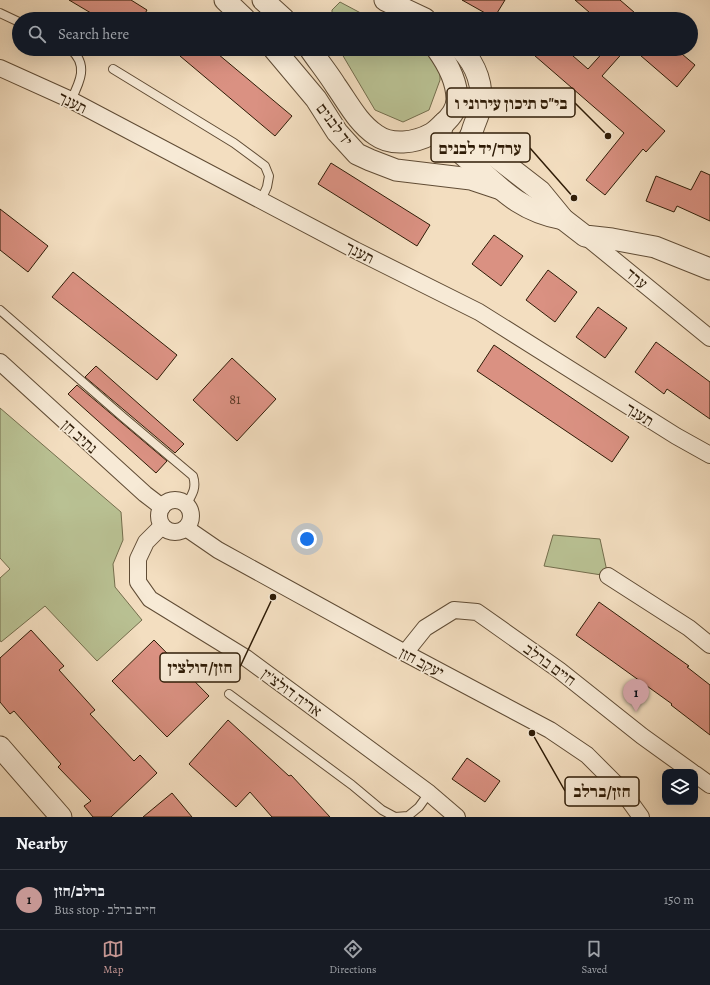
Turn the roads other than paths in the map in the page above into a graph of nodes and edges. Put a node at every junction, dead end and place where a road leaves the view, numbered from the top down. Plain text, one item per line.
1 (225, 0) edge
2 (263, 0) edge
3 (383, 0) edge
4 (238, 12) edge
5 (276, 12) edge
6 (396, 12) edge
7 (410, 12) edge
8 (0, 13) edge
9 (12, 19) edge
10 (77, 56) edge
11 (280, 56) edge
12 (315, 56) edge
13 (442, 56) edge
14 (468, 56) edge
15 (0, 68) edge
16 (113, 69) dead end
17 (71, 100) junction
18 (446, 121) junction
19 (463, 141) junction
20 (418, 172) junction
21 (498, 188) junction
22 (261, 200) junction
23 (563, 219) junction
24 (585, 236) junction
25 (710, 269) edge
26 (0, 310) edge
27 (710, 338) edge
28 (0, 362) edge
29 (710, 455) edge
30 (186, 505) junction
31 (162, 508) junction
32 (162, 526) junction
33 (186, 528) junction
34 (608, 576) dead end
35 (710, 645) edge
36 (405, 653) junction
37 (229, 694) dead end
38 (0, 747) edge
39 (688, 769) edge
40 (698, 776) edge
41 (710, 785) edge
42 (429, 793) junction
43 (61, 817) edge
44 (457, 817) edge
45 (641, 817) edge

1 - 4 street
2 - 5 street
3 - 6 street
3 - 7 street
8 - 9 lane
10 - 17 lane
11 - 20 street, יד לבנים
12 - 18 street, יד לבנים
13 - 18 street, יד לבנים
14 - 19 street
15 - 17 street, תענך
16 - 22 lane
17 - 22 street, תענך
18 - 19 street
19 - 20 street
19 - 21 street, ערד
19 - 23 street, ערד
20 - 21 street, יד לבנים
21 - 23 street, ערד
22 - 29 street, תענך
23 - 24 street, ערד
24 - 25 street
24 - 27 street, ערד
26 - 30 lane
28 - 31 street, נתיב חן
30 - 31 street
30 - 33 street
31 - 32 street
32 - 33 street
32 - 42 street, אריה דולצ'ין
33 - 36 street, יעקב חזן
34 - 35 street
36 - 39 street, חיים ברלב
36 - 45 street, יעקב חזן
37 - 42 lane
38 - 43 street
40 - 41 street
42 - 44 street, אריה דולצ'ין

